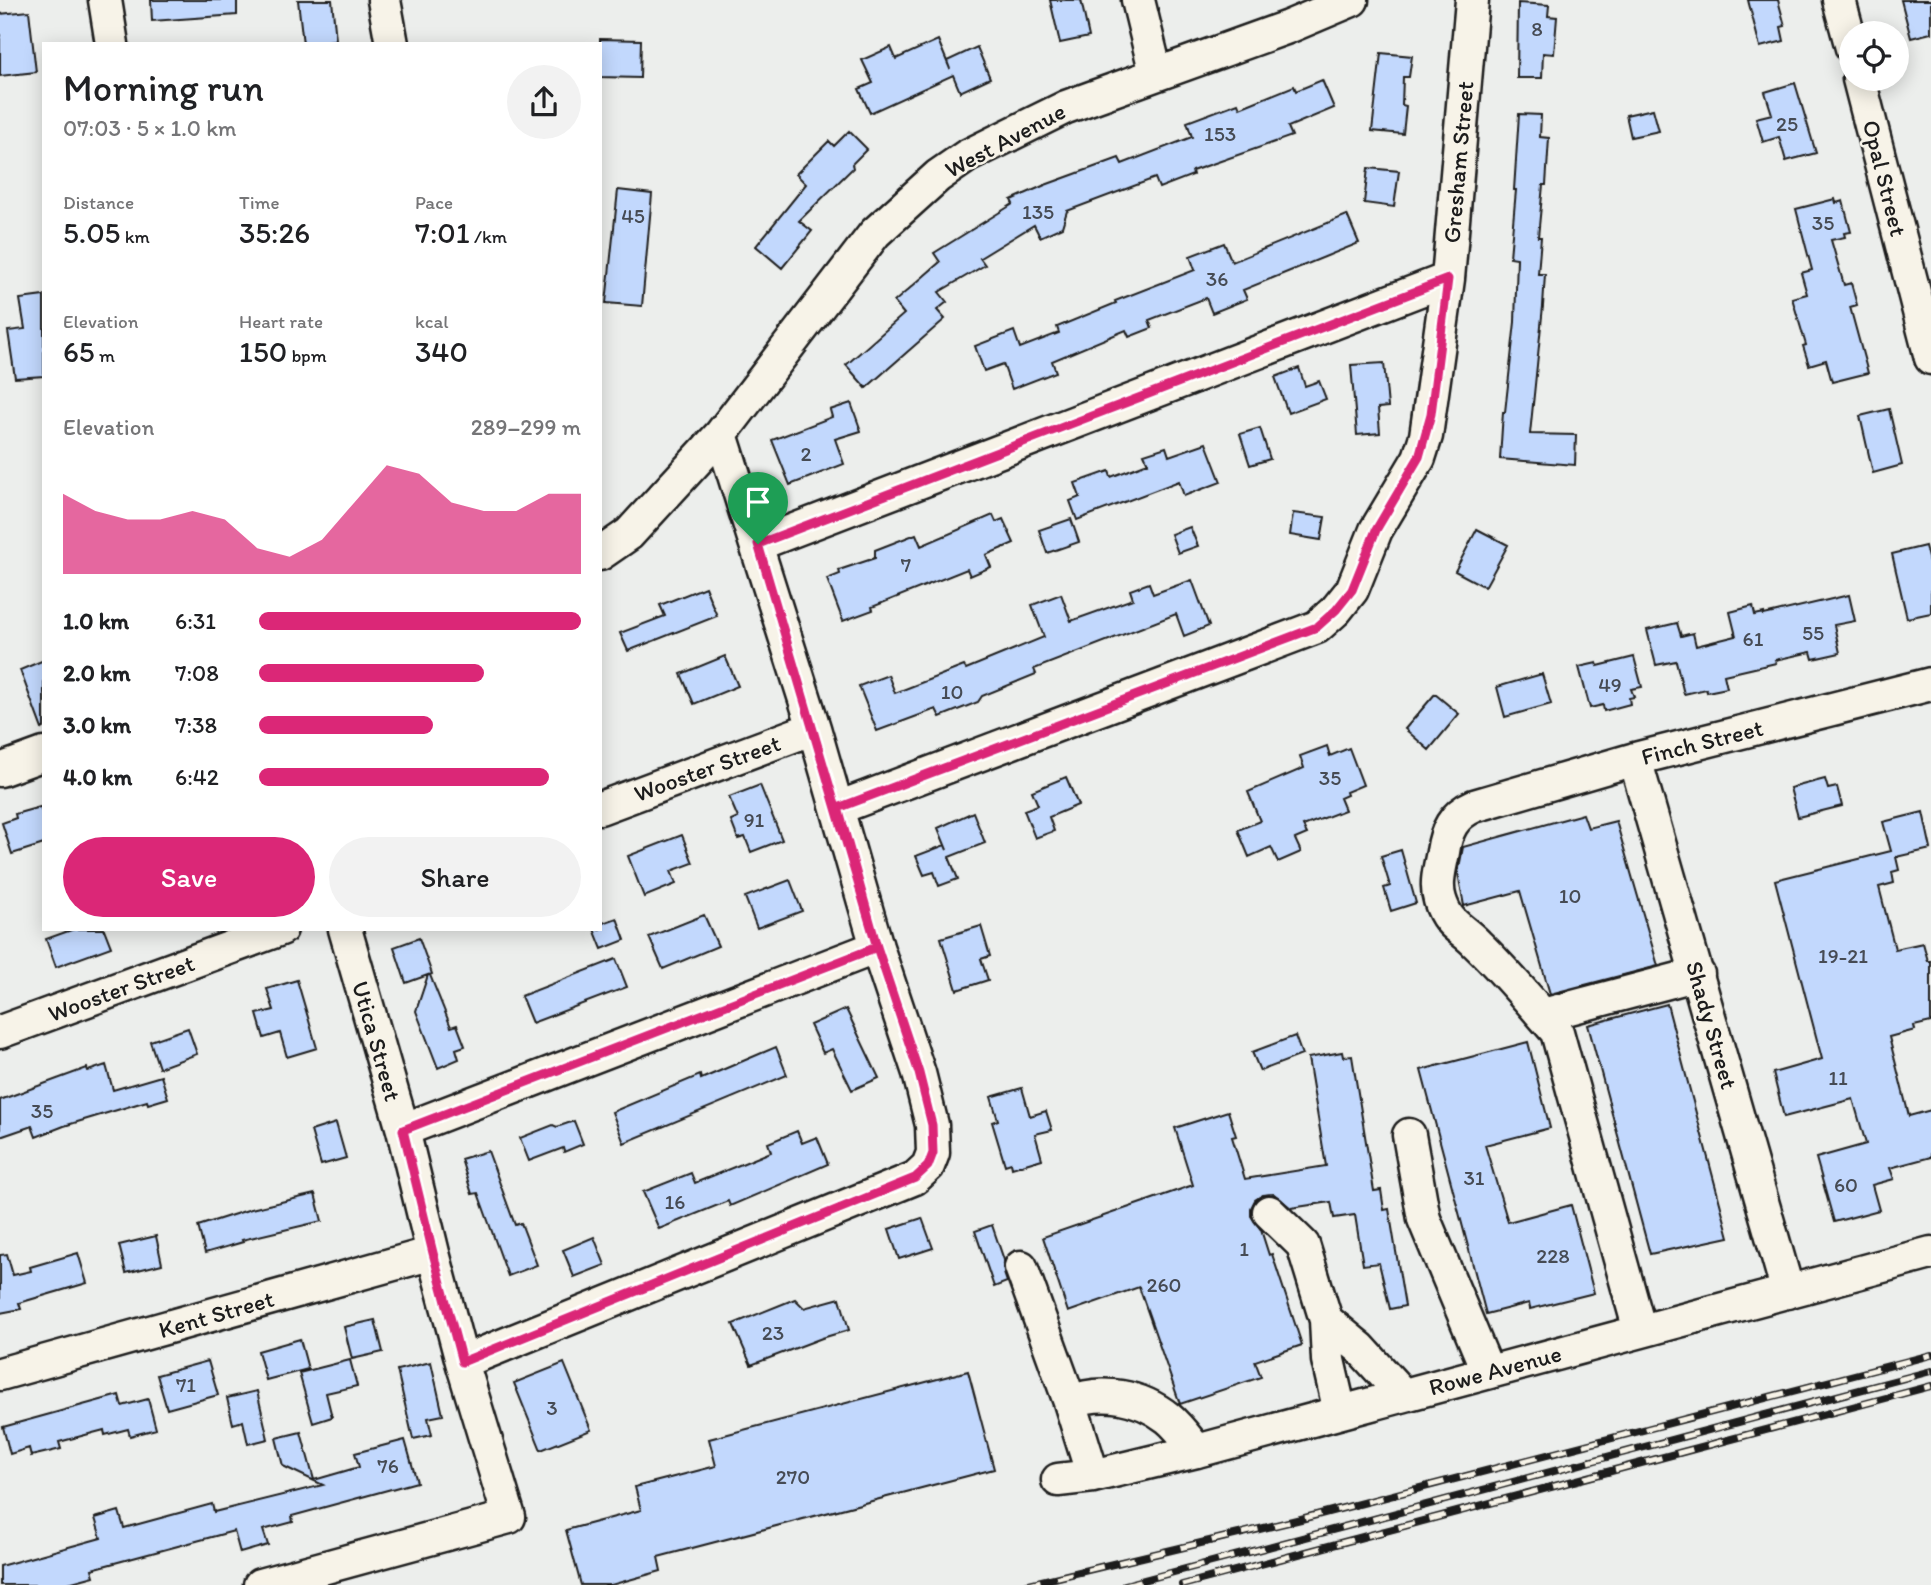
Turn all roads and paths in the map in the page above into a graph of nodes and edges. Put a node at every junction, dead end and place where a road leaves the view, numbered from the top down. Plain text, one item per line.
1 (105, 0) edge
2 (384, 0) edge
3 (1138, 0) edge
4 (1352, 0) edge
5 (1472, 0) edge
6 (1839, 0) edge
7 (1845, 21) edge
8 (112, 42) edge
9 (391, 42) edge
10 (1156, 74) junction
11 (1862, 91) edge
12 (1448, 279) junction
13 (1931, 358) edge
14 (721, 434) junction
15 (758, 544) junction
16 (602, 554) edge
17 (1931, 684) edge
18 (814, 728) junction
19 (42, 755) edge
20 (1635, 759) junction
21 (0, 770) edge
22 (602, 807) edge
23 (838, 808) junction
24 (276, 931) edge
25 (346, 931) edge
26 (877, 947) junction
27 (1698, 974) junction
28 (1542, 1015) junction
29 (0, 1032) edge
30 (403, 1130) junction
31 (1409, 1135) dead end
32 (1269, 1212) dead end
33 (433, 1253) junction
34 (1931, 1253) edge
35 (1021, 1267) dead end
36 (1788, 1292) junction
37 (1326, 1320) junction
38 (1640, 1331) junction
39 (462, 1362) junction
40 (1488, 1372) junction
41 (0, 1374) edge
42 (1402, 1395) junction
43 (1070, 1402) junction
44 (1340, 1412) junction
45 (1197, 1451) junction
46 (1093, 1476) junction
47 (1058, 1480) dead end
48 (260, 1585) edge

1 - 8 street
2 - 9 street
3 - 10 street
4 - 10 street, West Avenue
5 - 12 street, Gresham Street
6 - 7 street
10 - 14 street, West Avenue
11 - 13 street, Opal Street
12 - 15 street
12 - 23 street, Gresham Street
14 - 15 street
14 - 16 street, West Avenue
15 - 18 street
17 - 20 street, Finch Street
18 - 22 street, Wooster Street
18 - 23 street
19 - 21 street
20 - 27 street, Shady Street
20 - 28 street, Finch Street
23 - 26 street
24 - 29 street, Wooster Street
25 - 30 street, Utica Street
26 - 30 street
26 - 39 street
27 - 28 street
27 - 36 street, Shady Street
28 - 38 street
30 - 33 street, Utica Street
31 - 40 street
32 - 37 street
33 - 39 street, Utica Street
33 - 41 street, Kent Street
34 - 36 street, Rowe Avenue
35 - 43 street
36 - 38 street, Rowe Avenue
37 - 42 street
37 - 44 street
38 - 40 street, Rowe Avenue
39 - 48 street, Utica Street
40 - 42 street, Rowe Avenue
42 - 44 street, Rowe Avenue
43 - 45 street
43 - 46 street
44 - 45 street, Rowe Avenue
45 - 46 street, Rowe Avenue
46 - 47 street, Rowe Avenue

